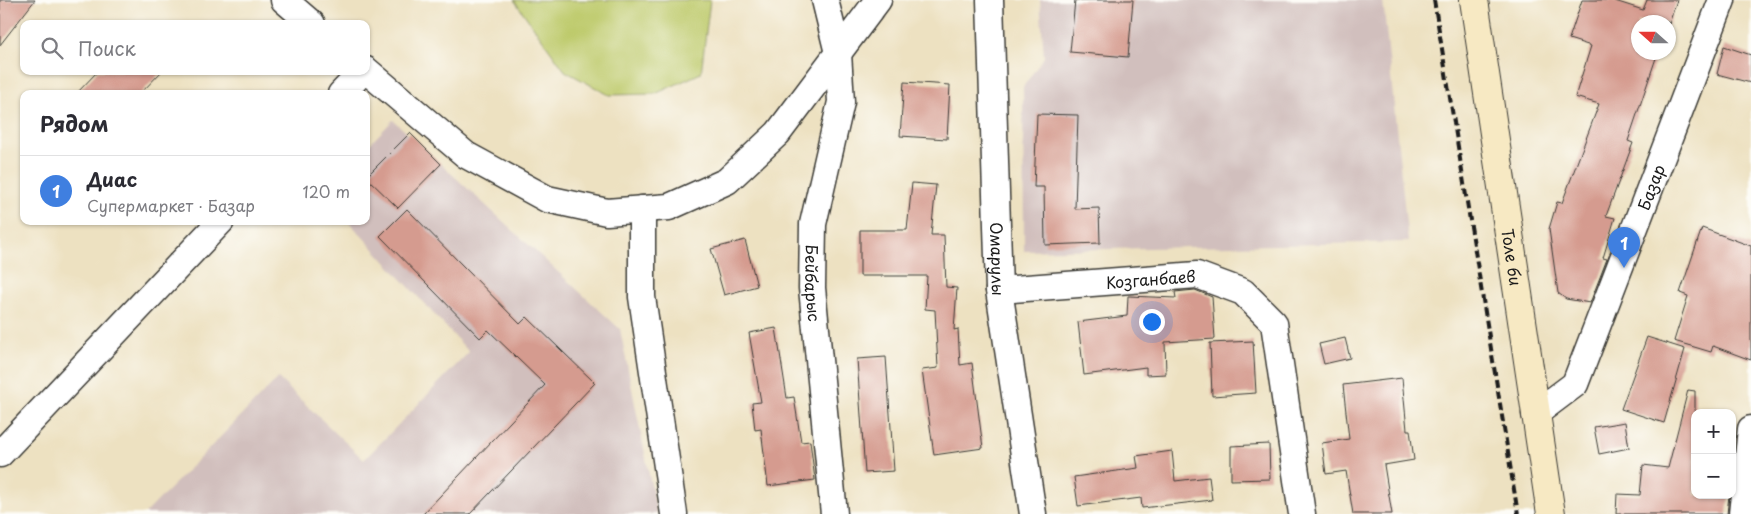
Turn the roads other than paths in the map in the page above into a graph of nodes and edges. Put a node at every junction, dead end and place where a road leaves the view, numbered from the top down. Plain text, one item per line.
1 (284, 0) edge
2 (825, 0) edge
3 (878, 0) edge
4 (990, 0) edge
5 (1474, 0) edge
6 (1722, 0) edge
7 (307, 20) edge
8 (838, 53) junction
9 (360, 75) edge
10 (369, 75) edge
11 (345, 90) edge
12 (642, 209) junction
13 (217, 225) edge
14 (999, 290) junction
15 (1536, 414) junction
16 (1751, 429) edge
17 (0, 454) edge
18 (1297, 513) edge
19 (674, 514) edge
20 (834, 514) edge
21 (1033, 514) edge
22 (1551, 514) edge
23 (1742, 514) edge

1 - 7 street
2 - 8 street, Бейбарыс
3 - 8 street
4 - 14 street, Омарулы
5 - 15 main road, Толе би
6 - 15 street, Базар
8 - 12 street
8 - 20 street, Бейбарыс
9 - 11 street
10 - 12 street
12 - 19 street
13 - 17 street
14 - 18 street, Козганбаев
14 - 21 street, Омарулы
15 - 22 main road, Толе би
16 - 23 street

